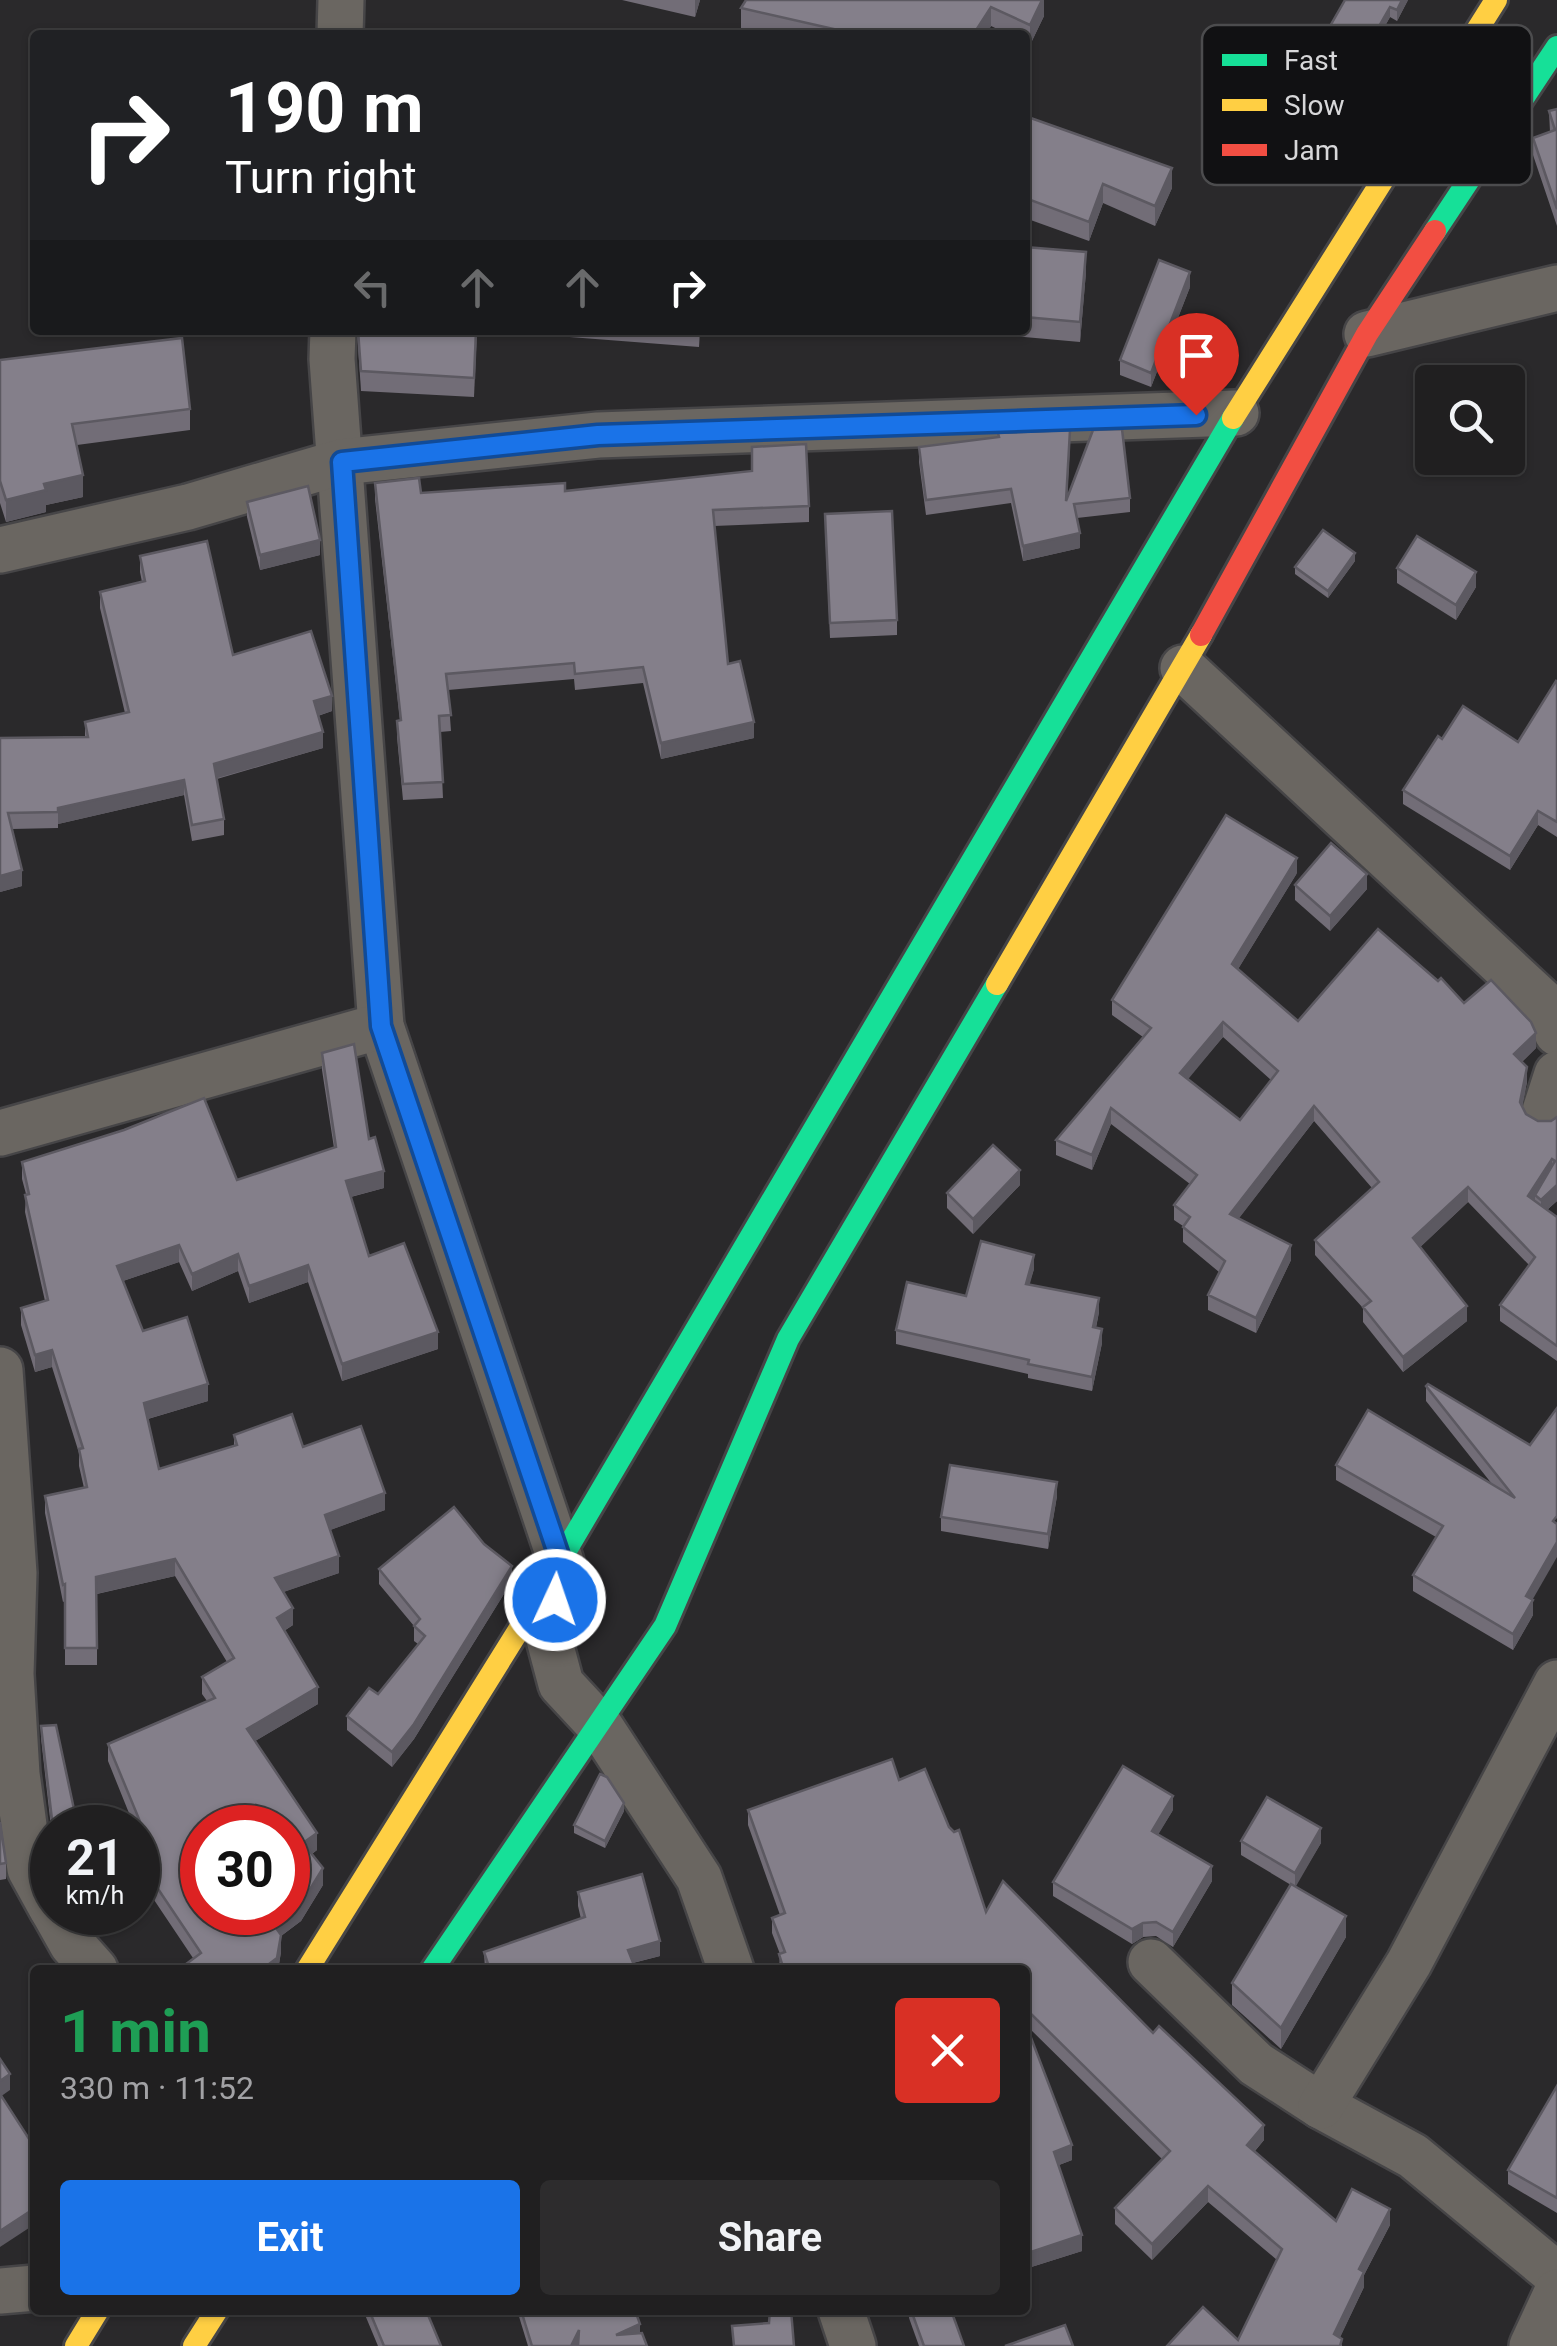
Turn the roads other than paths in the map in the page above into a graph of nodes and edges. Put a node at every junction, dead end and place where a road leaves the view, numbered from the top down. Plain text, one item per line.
1 (341, 0) edge
2 (1496, 0) edge
3 (1480, 25) edge
4 (340, 30) edge
5 (1557, 47) edge
6 (1532, 85) edge
7 (1380, 185) edge
8 (1466, 185) edge
9 (1557, 288) edge
10 (1368, 334) junction
11 (332, 335) edge
12 (1236, 413) junction
13 (342, 462) junction
14 (0, 550) edge
15 (1183, 668) junction
16 (381, 1026) junction
17 (1557, 1033) edge
18 (0, 1133) edge
19 (0, 1370) edge
20 (561, 1562) junction
21 (5, 1675) edge
22 (1553, 1702) edge
23 (600, 1726) junction
24 (30, 1869) edge
25 (67, 1935) edge
26 (1150, 1962) dead end
27 (91, 1965) edge
28 (310, 1965) edge
29 (435, 1965) edge
30 (729, 1965) edge
31 (1321, 2106) junction
32 (1557, 2275) edge
33 (30, 2289) edge
34 (0, 2292) edge
35 (1557, 2292) edge
36 (95, 2315) edge
37 (213, 2315) edge
38 (843, 2315) edge
39 (76, 2346) edge
40 (194, 2346) edge
41 (853, 2346) edge
42 (1532, 2346) edge

1 - 4 street
2 - 3 street
5 - 6 street
7 - 12 street
8 - 10 street
9 - 10 street
10 - 15 street
11 - 13 street
12 - 13 street
12 - 20 street
13 - 14 street
13 - 16 street
15 - 17 street
15 - 23 street
16 - 18 street
16 - 20 street
19 - 21 street
20 - 23 street
20 - 28 street
21 - 24 street
22 - 31 street
23 - 29 street
23 - 30 street
25 - 27 street
26 - 31 street
31 - 32 street
33 - 34 street
35 - 42 street
36 - 39 street
37 - 40 street
38 - 41 street

